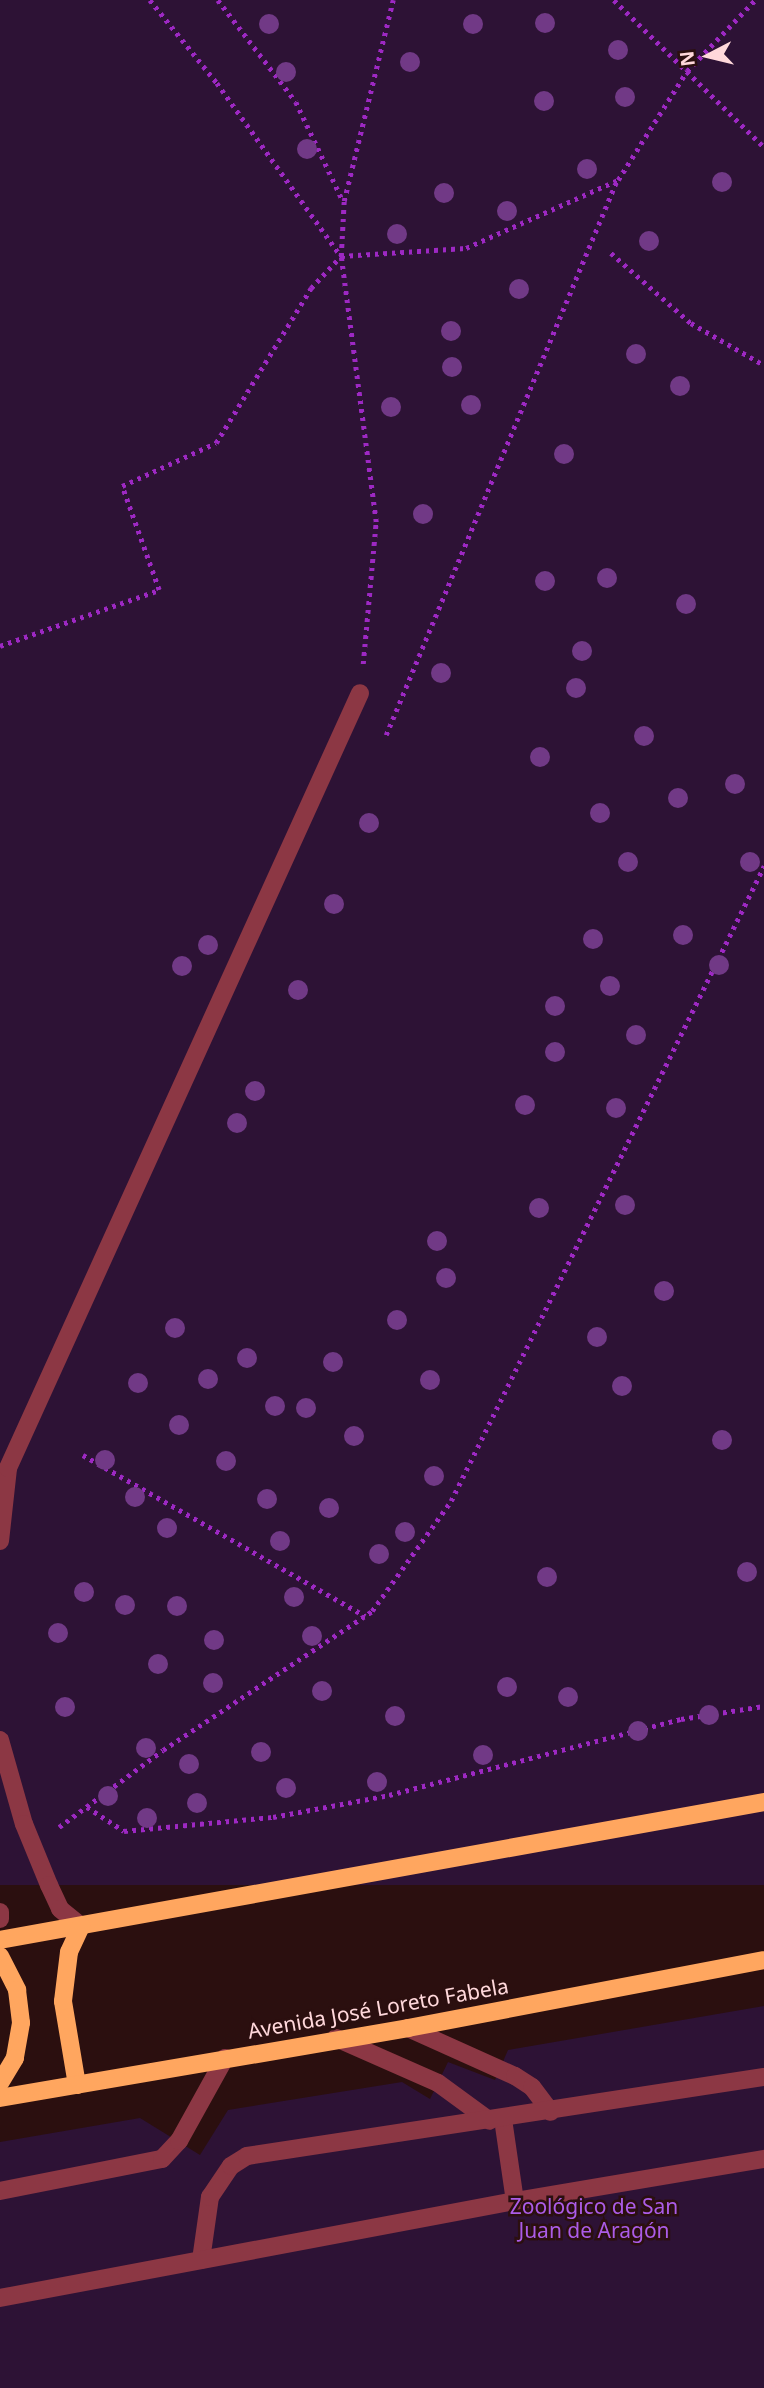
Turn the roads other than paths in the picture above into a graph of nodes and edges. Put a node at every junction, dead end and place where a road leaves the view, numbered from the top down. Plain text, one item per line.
1 (360, 693) road end
2 (0, 1541) edge
3 (0, 1740) edge
4 (764, 1802) edge
5 (0, 1912) edge
6 (0, 1919) edge
7 (81, 1926) junction
8 (0, 1940) edge
9 (0, 1956) edge
10 (764, 1959) edge
11 (408, 2028) junction
12 (336, 2038) junction
13 (225, 2058) junction
14 (764, 2077) edge
15 (0, 2083) edge
16 (77, 2085) junction
17 (0, 2098) edge
18 (551, 2112) junction
19 (496, 2120) junction
20 (764, 2159) edge
21 (0, 2191) edge
22 (515, 2201) junction
23 (201, 2260) junction
24 (0, 2298) edge

1 - 2 lane
3 - 7 lane
4 - 7 main road
5 - 6 lane
7 - 8 main road
7 - 16 main road
9 - 15 main road
10 - 11 main road, Avenida José Loreto Fabela
11 - 12 main road, Avenida José Loreto Fabela
11 - 18 lane
12 - 13 main road, Avenida José Loreto Fabela
12 - 19 lane
13 - 16 main road, Avenida José Loreto Fabela
13 - 21 lane
14 - 18 lane
16 - 17 main road, Avenida José Loreto Fabela
18 - 19 lane
19 - 22 lane
19 - 23 lane
20 - 22 lane
22 - 23 lane
23 - 24 lane

